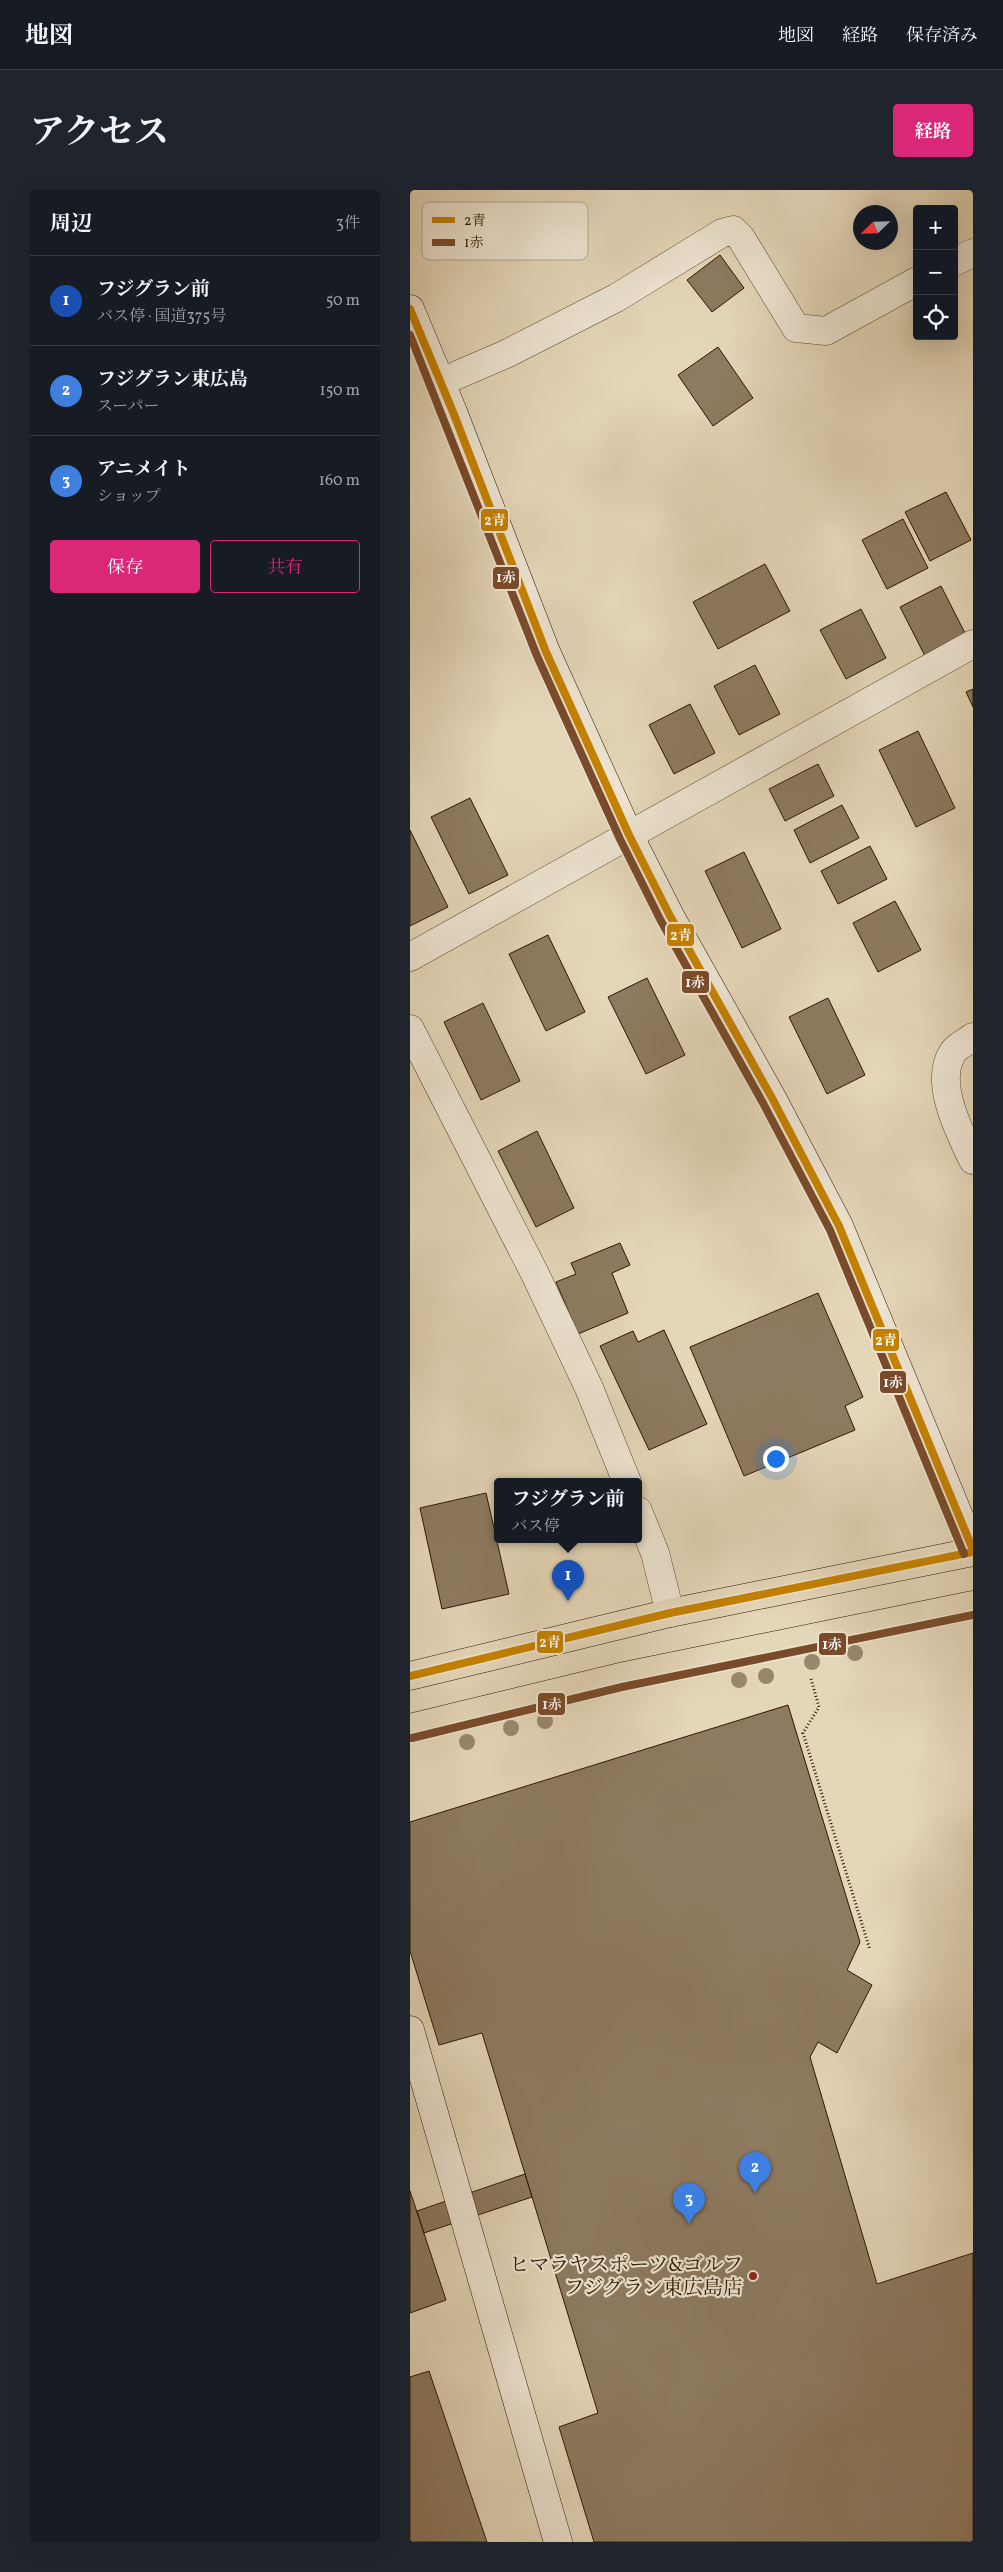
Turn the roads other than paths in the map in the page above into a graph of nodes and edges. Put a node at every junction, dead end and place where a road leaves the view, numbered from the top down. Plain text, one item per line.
1 (973, 253) edge
2 (958, 260) edge
3 (913, 283) edge
4 (410, 309) edge
5 (441, 382) junction
6 (973, 644) edge
7 (629, 835) junction
8 (410, 957) edge
9 (410, 1029) edge
10 (973, 1037) edge
11 (973, 1160) edge
12 (625, 1478) edge
13 (642, 1521) edge
14 (973, 1551) edge
15 (973, 1605) edge
16 (670, 1612) junction
17 (410, 1676) edge
18 (410, 1728) edge
19 (410, 2030) edge
20 (558, 2542) edge

1 - 2 street
3 - 5 street
4 - 5 street
5 - 7 street
6 - 7 street
7 - 8 street
7 - 14 street
9 - 12 street
10 - 11 street
13 - 16 street
14 - 16 highway
15 - 18 highway
16 - 17 highway
19 - 20 street

